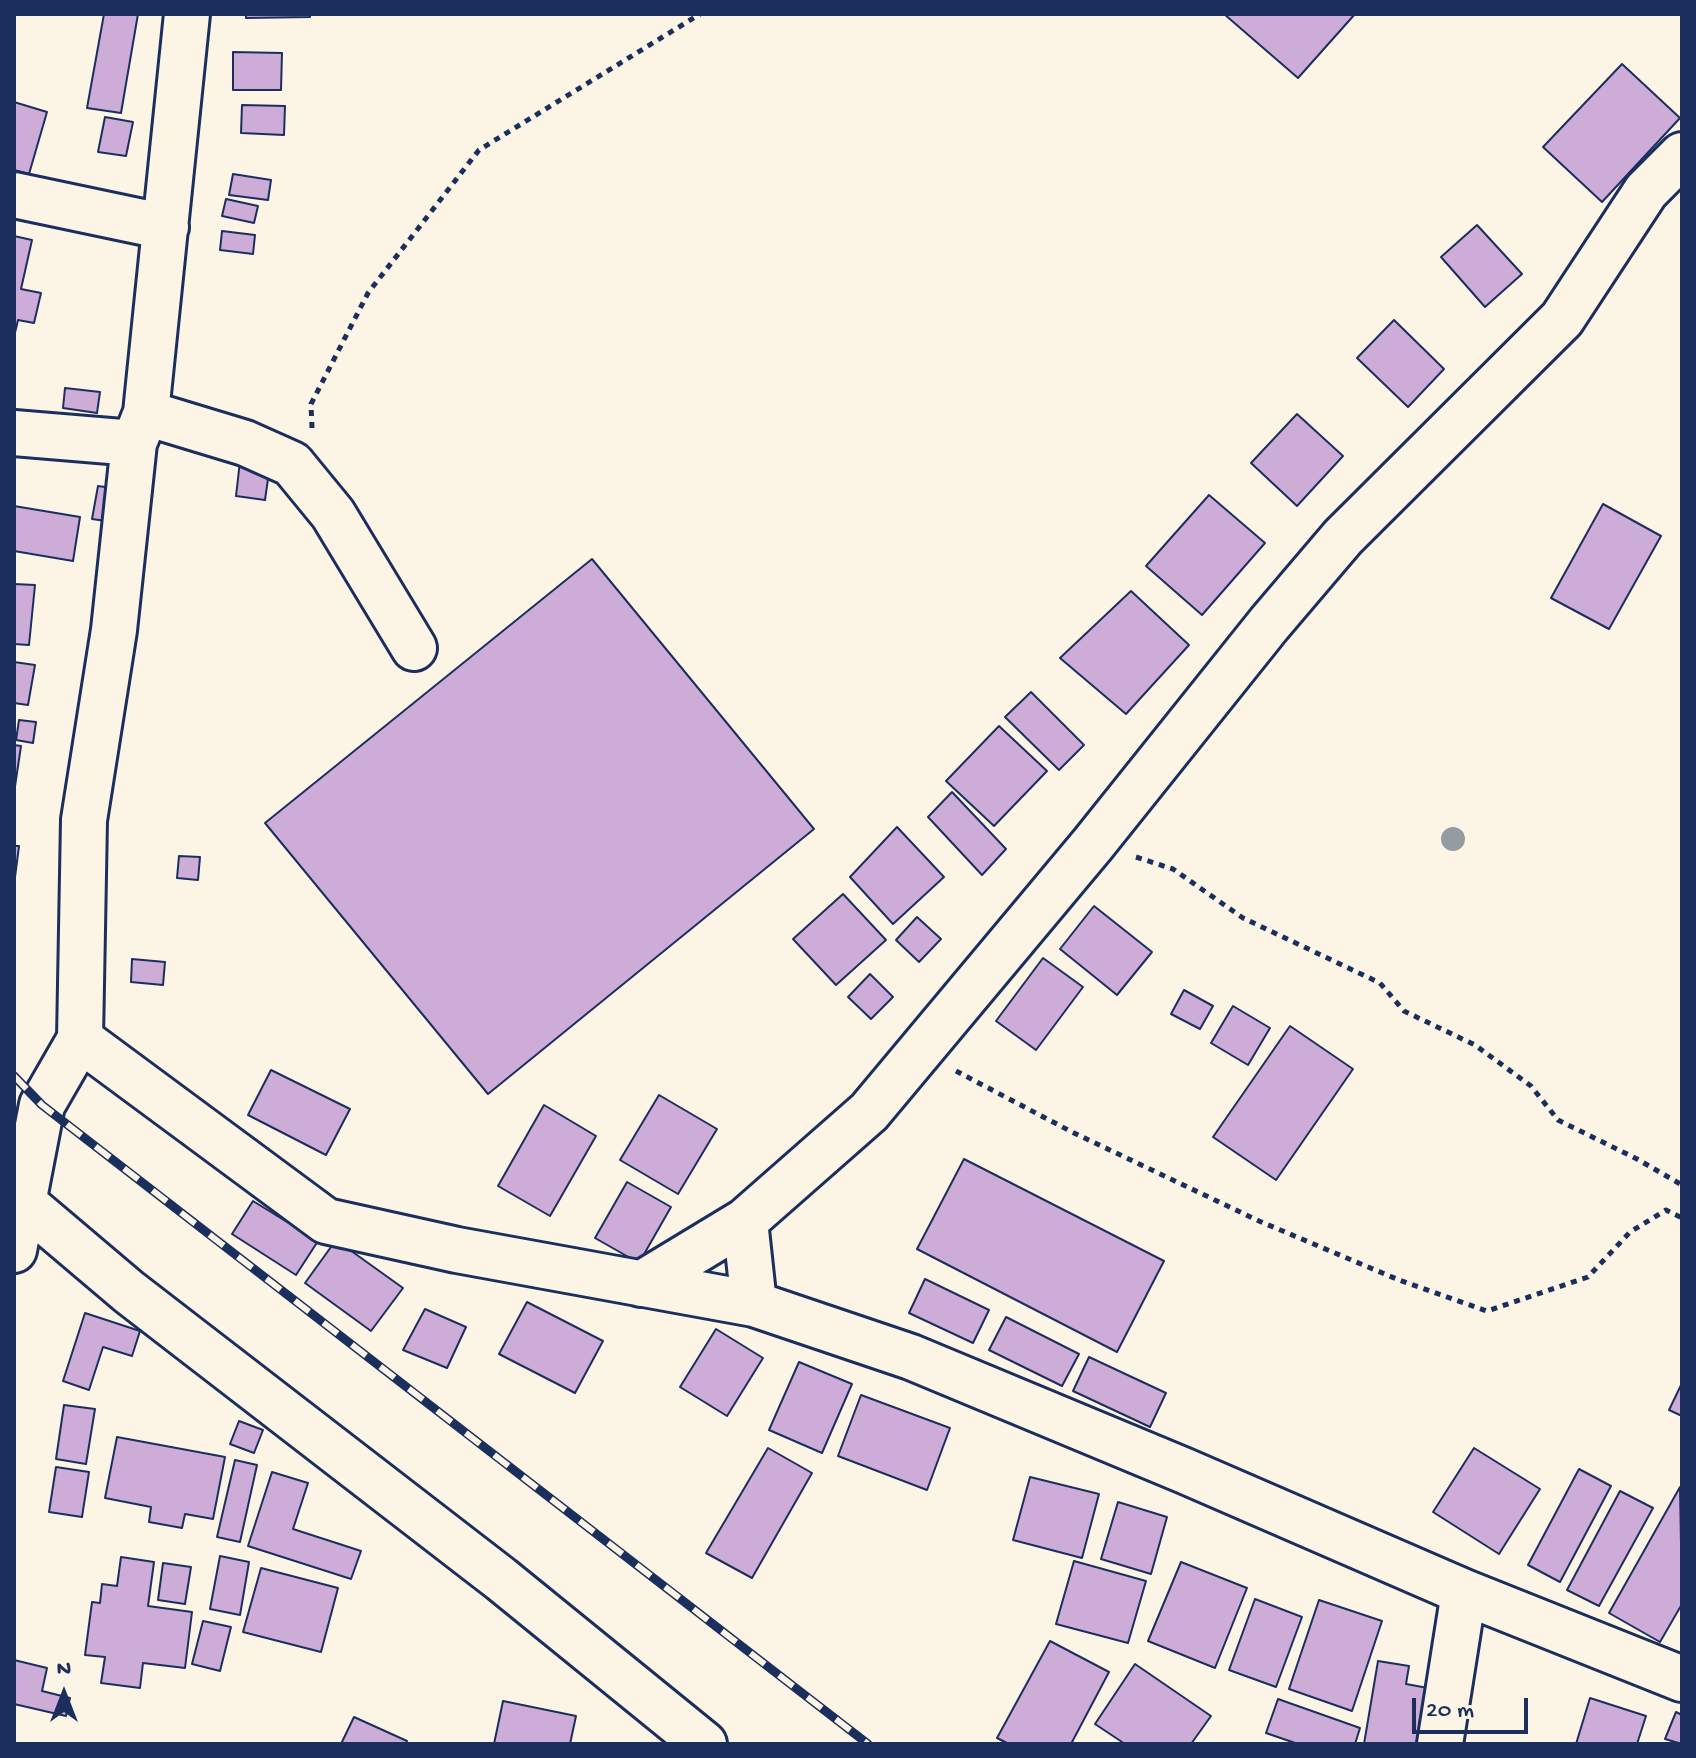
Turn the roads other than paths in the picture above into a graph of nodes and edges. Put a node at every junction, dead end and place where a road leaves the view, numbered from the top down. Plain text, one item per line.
1 (187, 14) edge
2 (1682, 155) edge
3 (14, 195) edge
4 (166, 227) junction
5 (140, 428) junction
6 (14, 433) edge
7 (414, 648) dead end
8 (80, 1039) junction
9 (24, 1203) junction
10 (745, 1221) junction
11 (14, 1250) edge
12 (641, 1284) junction
13 (754, 1304) junction
14 (1464, 1592) junction
15 (1682, 1679) edge
16 (704, 1744) edge
17 (1440, 1744) edge

1 - 4 street
2 - 10 street
3 - 4 street
4 - 5 street
5 - 6 street
5 - 7 street
5 - 8 street
8 - 9 street
8 - 12 street
9 - 11 street
9 - 16 street
10 - 12 street
10 - 13 street
12 - 13 street
13 - 14 street
14 - 15 street
14 - 17 street

